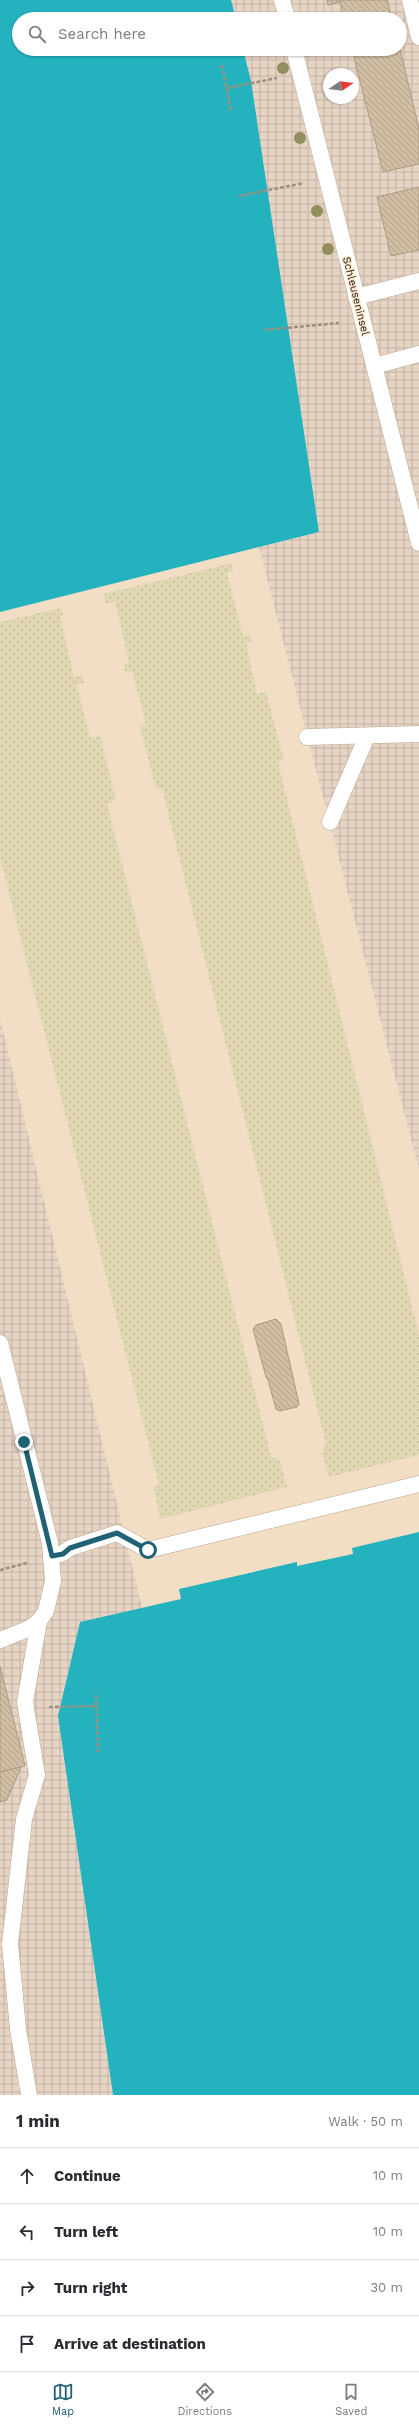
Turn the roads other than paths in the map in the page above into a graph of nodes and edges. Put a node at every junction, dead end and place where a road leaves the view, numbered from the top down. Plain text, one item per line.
1 (282, 0) edge
2 (410, 0) edge
3 (285, 12) edge
4 (419, 37) edge
5 (296, 56) edge
6 (419, 281) edge
7 (356, 297) junction
8 (419, 354) edge
9 (374, 366) junction
10 (419, 543) edge
11 (419, 734) edge
12 (367, 736) junction
13 (307, 737) dead end
14 (330, 822) dead end
15 (0, 1343) edge
16 (3, 1367) edge
17 (419, 1484) edge
18 (52, 1556) junction
19 (39, 1621) junction
20 (0, 1640) edge
21 (28, 2095) edge

1 - 3 lane
2 - 4 lane
5 - 7 lane, Schleuseninsel
6 - 7 lane
7 - 9 lane, Schleuseninsel
8 - 9 lane
9 - 10 lane, Schleuseninsel
11 - 12 lane
12 - 13 lane
12 - 14 lane
15 - 16 lane
16 - 18 lane
17 - 18 lane
18 - 19 lane
19 - 20 lane
19 - 21 lane

